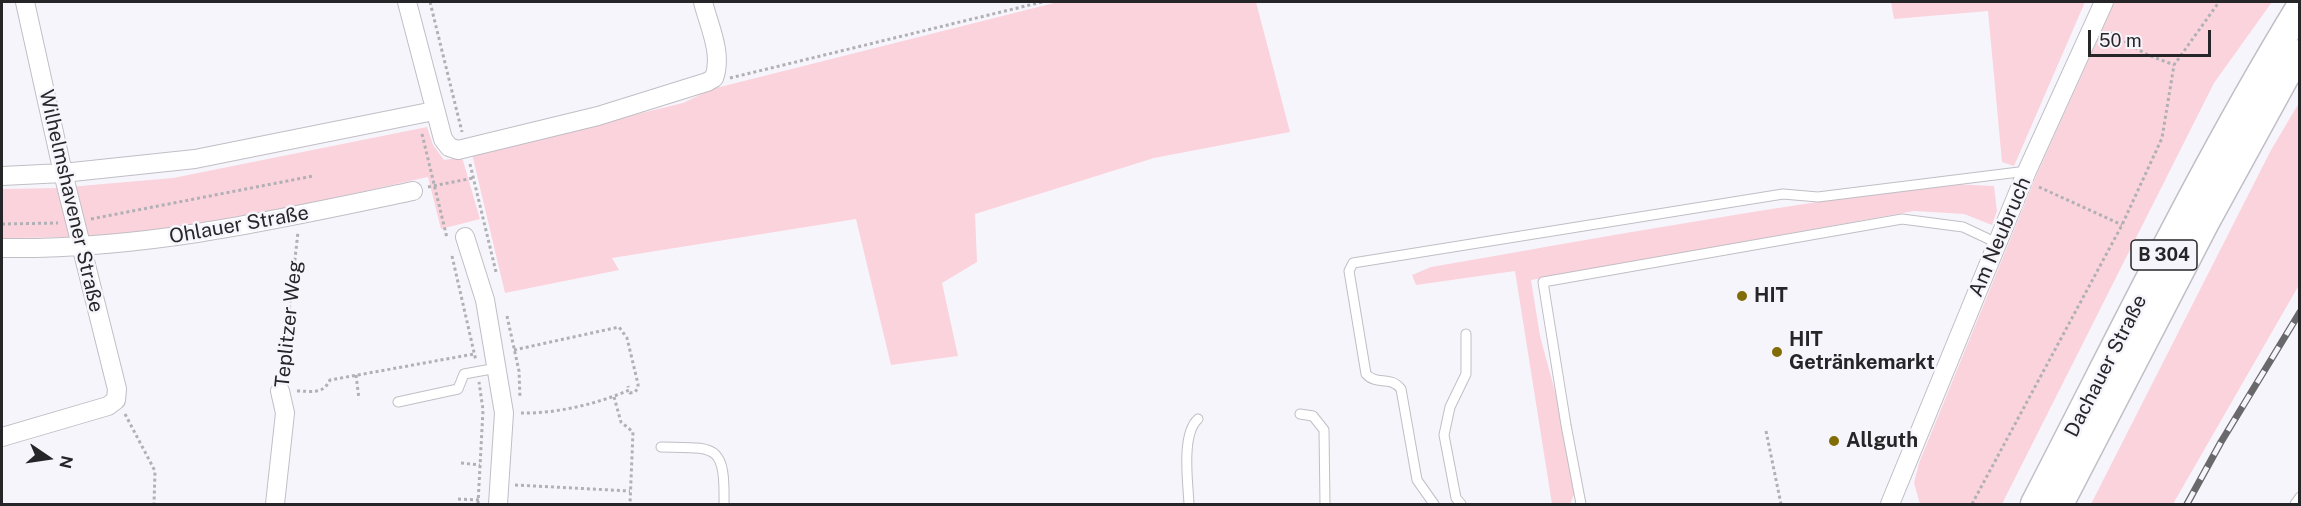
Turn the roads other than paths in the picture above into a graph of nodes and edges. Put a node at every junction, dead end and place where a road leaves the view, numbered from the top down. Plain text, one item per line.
1 (25, 2) edge
2 (407, 2) edge
3 (703, 2) edge
4 (2104, 2) edge
5 (2300, 8) edge
6 (2300, 54) edge
7 (426, 113) junction
8 (63, 173) junction
9 (2, 176) edge
10 (2025, 177) junction
11 (413, 191) road end
12 (465, 237) dead end
13 (1997, 243) junction
14 (82, 247) junction
15 (2, 248) edge
16 (1466, 334) dead end
17 (496, 361) junction
18 (280, 391) road end
19 (398, 402) dead end
20 (1300, 414) dead end
21 (1198, 419) dead end
22 (2, 437) edge
23 (661, 447) dead end
24 (1902, 476) junction
25 (2300, 497) edge
26 (275, 504) edge
27 (498, 504) edge
28 (724, 504) edge
29 (1189, 504) edge
30 (1325, 504) edge
31 (1434, 504) edge
32 (1461, 504) edge
33 (1581, 504) edge
34 (1890, 504) edge
35 (1909, 504) edge
36 (2035, 504) edge
37 (2060, 504) edge
38 (2295, 504) edge

1 - 8 street, Wilhelmshavener Straße
2 - 7 street
3 - 7 street
4 - 10 street, Am Neubruch
5 - 36 main road, Dachauer Straße / B 304
6 - 37 main road, Dachauer Straße / B 304
7 - 8 street
8 - 9 street
8 - 14 street, Wilhelmshavener Straße
10 - 13 street, Am Neubruch
10 - 31 lane
11 - 14 street, Ohlauer Straße
12 - 17 street
13 - 24 street, Am Neubruch
13 - 33 lane
14 - 15 street, Ohlauer Straße
14 - 22 street, Wilhelmshavener Straße
16 - 32 lane
17 - 19 lane
17 - 27 street
18 - 26 street, Teplitzer Weg
20 - 30 lane
21 - 29 lane
23 - 28 lane
24 - 34 street, Am Neubruch
24 - 35 street
25 - 38 lane

